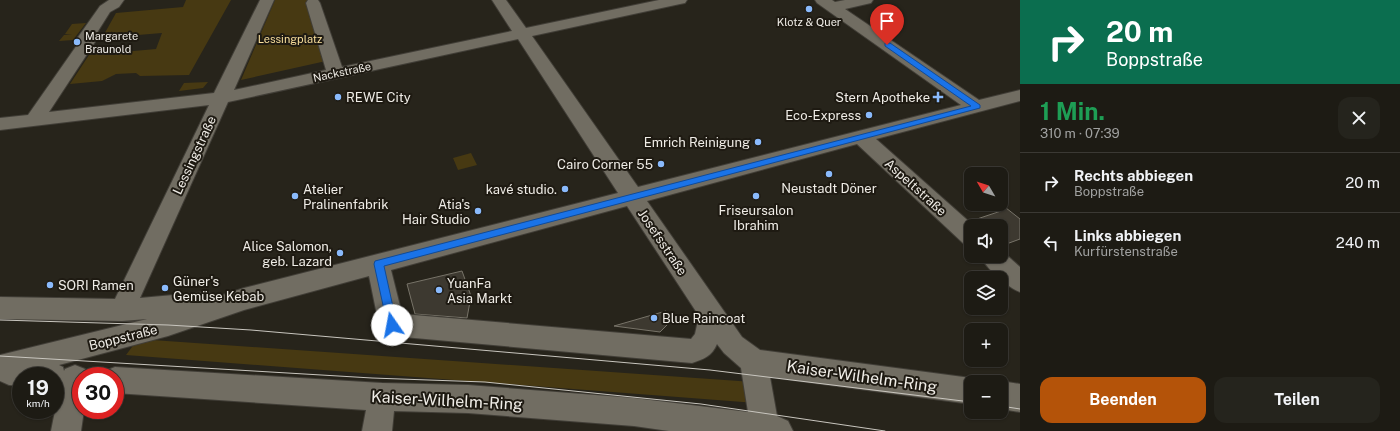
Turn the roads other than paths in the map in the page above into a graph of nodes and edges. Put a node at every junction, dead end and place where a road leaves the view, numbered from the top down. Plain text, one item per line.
1 (117, 0) edge
2 (266, 0) edge
3 (499, 0) edge
4 (680, 0) edge
5 (866, 0) edge
6 (313, 3) dead end
7 (827, 4) edge
8 (522, 34) junction
9 (335, 73) junction
10 (1020, 95) edge
11 (220, 98) junction
12 (977, 107) junction
13 (34, 120) junction
14 (6, 123) edge
15 (861, 137) junction
16 (0, 140) edge
17 (633, 197) junction
18 (964, 231) edge
19 (1000, 263) edge
20 (378, 264) junction
21 (1020, 282) edge
22 (244, 299) junction
23 (0, 308) edge
24 (122, 310) junction
25 (712, 314) junction
26 (754, 362) junction
27 (0, 368) edge
28 (0, 371) edge
29 (66, 377) edge
30 (124, 381) edge
31 (964, 390) edge
32 (1008, 396) edge
33 (382, 397) junction
34 (1020, 398) edge
35 (709, 426) edge
36 (772, 430) edge
37 (66, 431) edge
38 (377, 431) edge

1 - 13 street
2 - 11 street, Lessingstraße
3 - 8 street, Josefsstraße
4 - 8 street, Nackstraße
5 - 7 street
6 - 9 street
7 - 12 street
8 - 9 street, Nackstraße
8 - 17 street, Josefsstraße
9 - 11 street, Nackstraße
10 - 12 street, Boppstraße
11 - 13 street, Nackstraße
11 - 24 street, Lessingstraße
12 - 15 street, Boppstraße
13 - 14 street, Nackstraße
14 - 16 street
15 - 17 street, Boppstraße
15 - 18 street, Aspeltstraße
17 - 20 street, Boppstraße
17 - 25 street, Josefsstraße
19 - 21 street
20 - 22 street, Boppstraße
20 - 25 street
22 - 24 street, Boppstraße
22 - 27 street, Boppstraße
23 - 24 street
25 - 26 street, Josefsstraße
26 - 31 street, Kaiser-Wilhelm-Ring
26 - 36 street
28 - 29 street
29 - 37 street
30 - 33 street, Kaiser-Wilhelm-Ring
32 - 34 street
33 - 35 street, Kaiser-Wilhelm-Ring
33 - 38 street
35 - 36 street, Kaiser-Wilhelm-Ring

